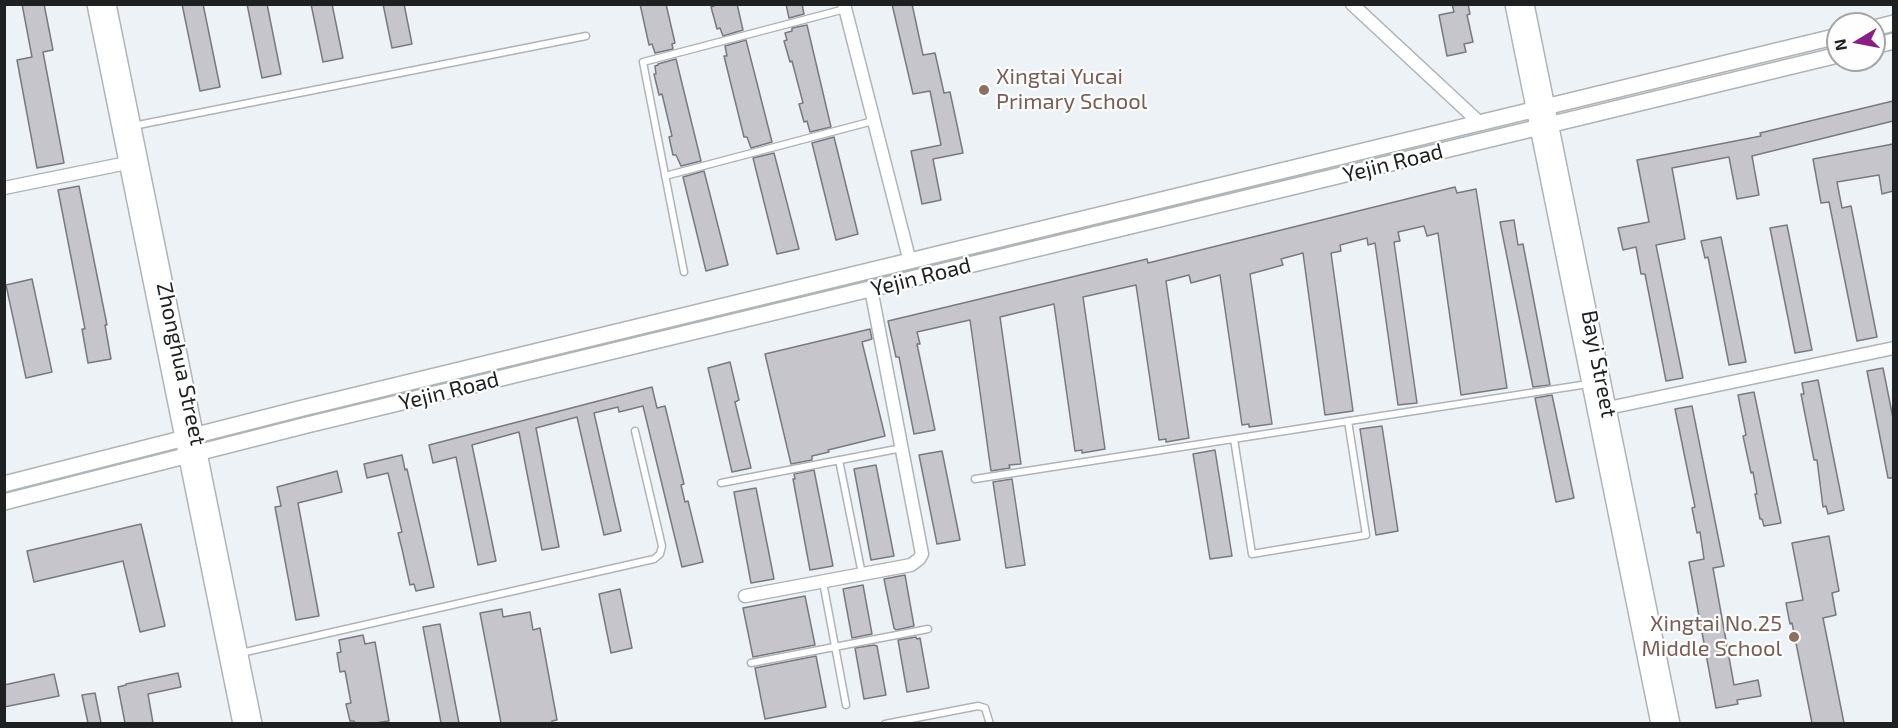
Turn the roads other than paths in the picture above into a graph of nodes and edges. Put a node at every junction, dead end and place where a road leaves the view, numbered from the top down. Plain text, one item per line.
1 (94, 4) edge
2 (108, 4) edge
3 (1352, 4) edge
4 (1513, 4) edge
5 (1526, 4) edge
6 (845, 7) edge
7 (586, 36) dead end
8 (1826, 39) edge
9 (1826, 58) edge
10 (1541, 109) junction
11 (874, 121) junction
12 (1481, 124) junction
13 (133, 127) junction
14 (1545, 127) junction
15 (127, 163) junction
16 (665, 176) junction
17 (4, 188) edge
18 (910, 262) junction
19 (684, 272) dead end
20 (871, 289) junction
21 (1893, 348) edge
22 (1590, 384) junction
23 (1608, 408) junction
24 (1348, 422) junction
25 (635, 431) dead end
26 (189, 437) junction
27 (1234, 439) junction
28 (902, 448) junction
29 (193, 455) junction
30 (839, 460) junction
31 (975, 479) dead end
32 (721, 483) dead end
33 (4, 484) edge
34 (4, 502) edge
35 (862, 574) junction
36 (823, 581) junction
37 (745, 596) dead end
38 (928, 629) dead end
39 (835, 647) junction
40 (240, 653) junction
41 (752, 663) dead end
42 (846, 705) dead end
43 (241, 723) edge
44 (254, 723) edge
45 (885, 723) edge
46 (990, 723) edge
47 (1659, 723) edge
48 (1672, 723) edge

1 - 15 street, Zhonghua Street
2 - 13 street, Zhonghua Street
3 - 12 street
4 - 10 street, Bayi Street
5 - 10 street, Bayi Street
6 - 11 street
6 - 16 lane
7 - 13 lane
8 - 10 street, Yejin Road
9 - 14 street, Yejin Road
10 - 12 street, Yejin Road
10 - 14 street, Bayi Street
11 - 16 lane
11 - 18 street
12 - 18 street, Yejin Road
13 - 26 street, Zhonghua Street
14 - 20 street, Yejin Road
14 - 22 street, Bayi Street
14 - 23 street, Bayi Street
15 - 17 street
15 - 26 street, Zhonghua Street
16 - 19 lane
18 - 26 street, Yejin Road
20 - 28 street
20 - 29 street, Yejin Road
21 - 23 street
22 - 24 lane
22 - 47 street, Bayi Street
23 - 48 street, Bayi Street
24 - 27 lane
24 - 27 lane
25 - 40 lane
26 - 29 street, Zhonghua Street
26 - 33 street, Yejin Road
27 - 31 lane
28 - 30 lane
28 - 35 street
29 - 34 street, Yejin Road
29 - 40 street, Zhonghua Street
29 - 43 street, Zhonghua Street
30 - 32 lane
30 - 35 lane
35 - 36 street
36 - 37 street
36 - 39 lane
38 - 39 lane
39 - 41 lane
39 - 42 lane
40 - 44 street, Zhonghua Street
45 - 46 lane

